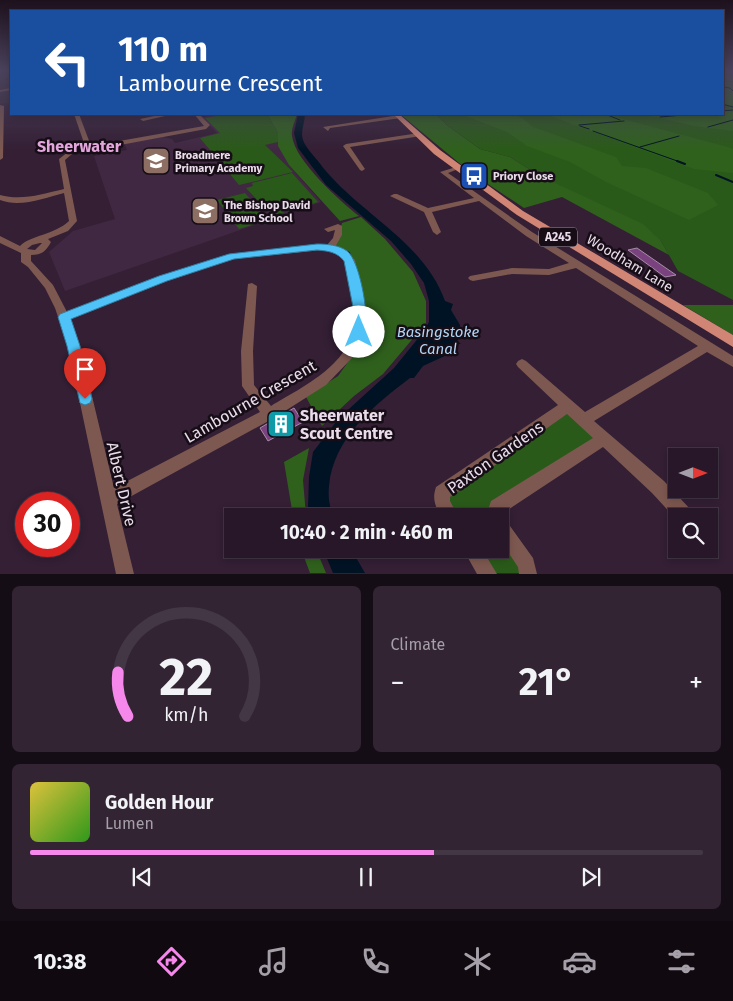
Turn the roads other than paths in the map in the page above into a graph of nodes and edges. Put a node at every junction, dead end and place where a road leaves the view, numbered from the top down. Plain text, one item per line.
1 (10, 104) edge
2 (1, 106) edge
3 (76, 115) edge
4 (164, 115) edge
5 (197, 115) edge
6 (397, 115) edge
7 (142, 118) edge
8 (328, 128) dead end
9 (149, 129) dead end
10 (0, 134) edge
11 (419, 135) junction
12 (152, 136) junction
13 (0, 147) edge
14 (87, 148) junction
15 (0, 158) edge
16 (458, 168) junction
17 (362, 169) dead end
18 (67, 190) junction
19 (394, 196) dead end
20 (0, 197) edge
21 (480, 199) junction
22 (427, 211) junction
23 (543, 227) junction
24 (328, 229) dead end
25 (436, 232) dead end
26 (529, 234) junction
27 (0, 239) edge
28 (330, 248) junction
29 (28, 253) junction
30 (578, 264) junction
31 (473, 278) dead end
32 (637, 284) junction
33 (252, 286) dead end
34 (621, 291) junction
35 (64, 317) junction
36 (733, 342) edge
37 (707, 346) junction
38 (733, 362) edge
39 (522, 364) dead end
40 (569, 405) junction
41 (269, 414) junction
42 (585, 419) junction
43 (605, 438) junction
44 (108, 500) junction
45 (445, 508) edge
46 (498, 508) edge
47 (678, 508) edge
48 (509, 538) edge
49 (478, 558) edge
50 (125, 574) edge
51 (488, 574) edge
52 (528, 574) edge

1 - 2 street
2 - 10 street
3 - 14 street
4 - 7 street
5 - 12 street
6 - 8 street
6 - 11 main road, Woodham Lane / A245
9 - 12 street
10 - 13 street
11 - 16 main road, Woodham Lane / A245
11 - 17 street
12 - 14 street
13 - 15 street
14 - 18 street
16 - 21 street
16 - 23 main road, Woodham Lane / A245
18 - 20 street
18 - 29 street
19 - 22 street
21 - 22 street
21 - 26 street
22 - 25 street
23 - 26 street
23 - 32 main road, Woodham Lane / A245
24 - 28 street
26 - 30 street
27 - 29 street, Albert Drive
28 - 35 street
28 - 41 street, Lambourne Crescent
29 - 35 street, Albert Drive
30 - 31 street
30 - 34 street
32 - 34 street
32 - 36 main road, Woodham Lane / A245
33 - 41 street
34 - 37 street
35 - 44 street, Albert Drive
37 - 38 street
37 - 42 street
39 - 40 street
40 - 42 street
40 - 45 street, Paxton Gardens
41 - 44 street, Lambourne Crescent
42 - 43 street
43 - 46 street
43 - 47 street
44 - 50 street, Albert Drive
48 - 52 street
49 - 51 street

